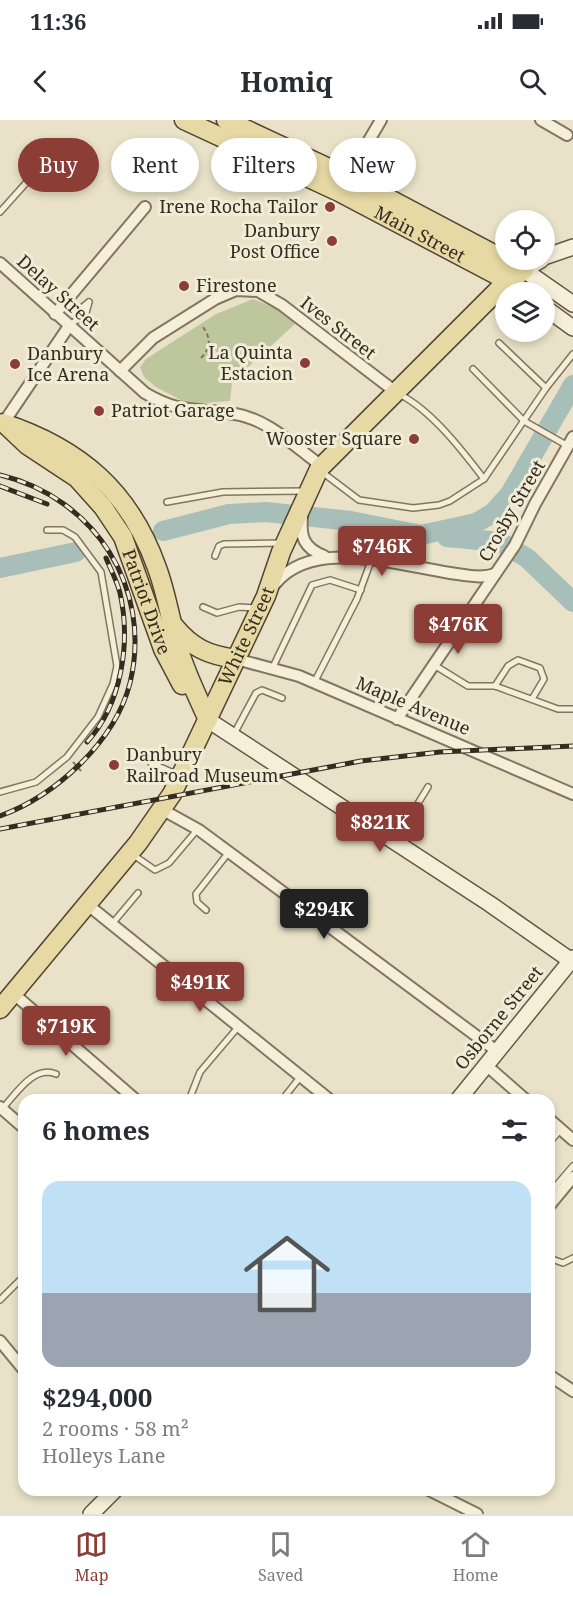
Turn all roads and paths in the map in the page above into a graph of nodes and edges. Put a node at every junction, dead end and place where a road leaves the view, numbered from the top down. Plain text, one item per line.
1 (184, 120) edge
2 (226, 120) edge
3 (381, 120) edge
4 (541, 120) edge
5 (567, 135) dead end
6 (370, 138) edge
7 (329, 176) edge
8 (329, 178) edge
9 (18, 192) edge
10 (357, 192) edge
11 (360, 192) edge
12 (145, 207) dead end
13 (0, 212) edge
14 (573, 247) edge
15 (555, 254) edge
16 (495, 256) edge
17 (0, 263) edge
18 (524, 270) joint
19 (508, 281) junction
20 (573, 304) edge
21 (55, 314) junction
22 (555, 315) edge
23 (77, 317) dead end
24 (69, 326) junction
25 (203, 327) dead end
26 (573, 328) edge
27 (499, 343) dead end
28 (573, 354) edge
29 (201, 358) dead end
30 (472, 369) dead end
31 (120, 371) junction
32 (546, 388) junction
33 (397, 393) junction
34 (524, 421) junction
35 (1, 425) edge
36 (570, 442) edge
37 (319, 469) junction
38 (484, 479) junction
39 (306, 498) junction
40 (166, 502) dead end
41 (47, 530) dead end
42 (292, 537) junction
43 (215, 556) dead end
44 (326, 557) junction
45 (371, 561) junction
46 (498, 570) junction
47 (361, 590) junction
48 (263, 602) junction
49 (203, 607) dead end
50 (172, 624) junction
51 (236, 659) junction
52 (434, 665) junction
53 (272, 669) junction
54 (314, 683) junction
55 (495, 686) junction
56 (282, 698) dead end
57 (532, 699) junction
58 (573, 709) edge
59 (397, 719) junction
60 (208, 720) junction
61 (233, 735) junction
62 (67, 757) junction
63 (151, 763) dead end
64 (81, 771) dead end
65 (181, 776) junction
66 (428, 786) dead end
67 (0, 792) edge
68 (573, 794) edge
69 (163, 810) junction
70 (198, 828) junction
71 (394, 842) junction
72 (131, 852) junction
73 (229, 852) junction
74 (138, 893) dead end
75 (88, 905) junction
76 (206, 910) dead end
77 (112, 924) junction
78 (572, 960) edge
79 (5, 1000) edge
80 (239, 1026) junction
81 (498, 1052) junction
82 (486, 1065) junction
83 (56, 1074) dead end
84 (301, 1076) junction
85 (128, 1094) edge
86 (191, 1094) edge
87 (287, 1094) edge
88 (323, 1094) edge
89 (463, 1094) edge
90 (519, 1094) edge
91 (1, 1108) edge
92 (18, 1123) edge
93 (555, 1124) edge
94 (561, 1129) junction
95 (555, 1136) edge
96 (573, 1140) edge
97 (573, 1166) edge
98 (573, 1177) edge
99 (555, 1187) edge
100 (555, 1199) edge
101 (573, 1258) edge
102 (555, 1260) edge
103 (18, 1282) edge
104 (0, 1300) edge
105 (0, 1341) edge
106 (18, 1361) edge
107 (555, 1379) edge
108 (573, 1391) edge
109 (109, 1496) edge
110 (441, 1496) edge
111 (91, 1514) edge
112 (477, 1514) edge

1 - 8 main road, Main Street
2 - 7 main road, Main Street
3 - 6 street
4 - 5 street
9 - 13 lane
10 - 19 main road, Main Street
11 - 16 main road, Main Street
12 - 21 street
14 - 15 street
17 - 21 street, Delay Street
18 - 19 main road, White Street
18 - 20 street, Main Street
19 - 33 main road, White Street
21 - 24 street, Delay Street
22 - 26 street
23 - 24 lane
24 - 31 street, Delay Street
24 - 35 street
25 - 29 path
27 - 32 lane
28 - 32 lane
30 - 34 lane
31 - 33 street, Ives Street
31 - 37 street, Delay Street
32 - 34 lane
33 - 37 main road, White Street
33 - 38 lane
34 - 36 lane
34 - 38 lane
35 - 50 main road, Patriot Drive
35 - 60 main road, Patriot Drive
36 - 46 street, Crosby Street
37 - 38 lane
37 - 39 main road, White Street
39 - 40 lane
39 - 42 main road, White Street
41 - 62 lane
42 - 43 lane
42 - 44 street
42 - 48 main road, White Street
44 - 45 street
44 - 48 street
45 - 46 street
45 - 47 lane
46 - 52 street, Crosby Street
47 - 53 lane
47 - 54 lane
48 - 49 lane
48 - 51 main road, White Street
50 - 51 main road, Patriot Drive
50 - 60 main road, Patriot Drive
51 - 53 street, Maple Avenue
51 - 60 main road, White Street
52 - 55 lane
52 - 59 street, Crosby Street
53 - 54 street, Maple Avenue
54 - 59 street, Maple Avenue
55 - 57 lane
55 - 57 lane
56 - 61 lane
57 - 58 lane
59 - 68 street, Maple Avenue
60 - 61 street
60 - 65 main road, White Street
61 - 71 street
62 - 64 path
62 - 67 lane
63 - 65 lane
65 - 69 main road, White Street
66 - 71 lane
69 - 70 street
69 - 72 main road, White Street
70 - 72 lane
70 - 73 street
71 - 78 street
72 - 75 main road, White Street
73 - 76 lane
73 - 81 street
74 - 77 lane
75 - 77 street
75 - 79 main road, White Street
77 - 80 street
78 - 81 street, Osborne Street
79 - 85 street
80 - 84 street
80 - 86 lane
81 - 82 street, Osborne Street
82 - 89 street, Osborne Street
82 - 90 street
83 - 91 lane
84 - 87 lane
84 - 88 street
91 - 92 street
93 - 94 street
94 - 95 lane
94 - 96 street
97 - 99 lane
98 - 100 street
101 - 102 lane
103 - 104 lane
105 - 106 street
107 - 108 street
109 - 111 street
110 - 112 street

